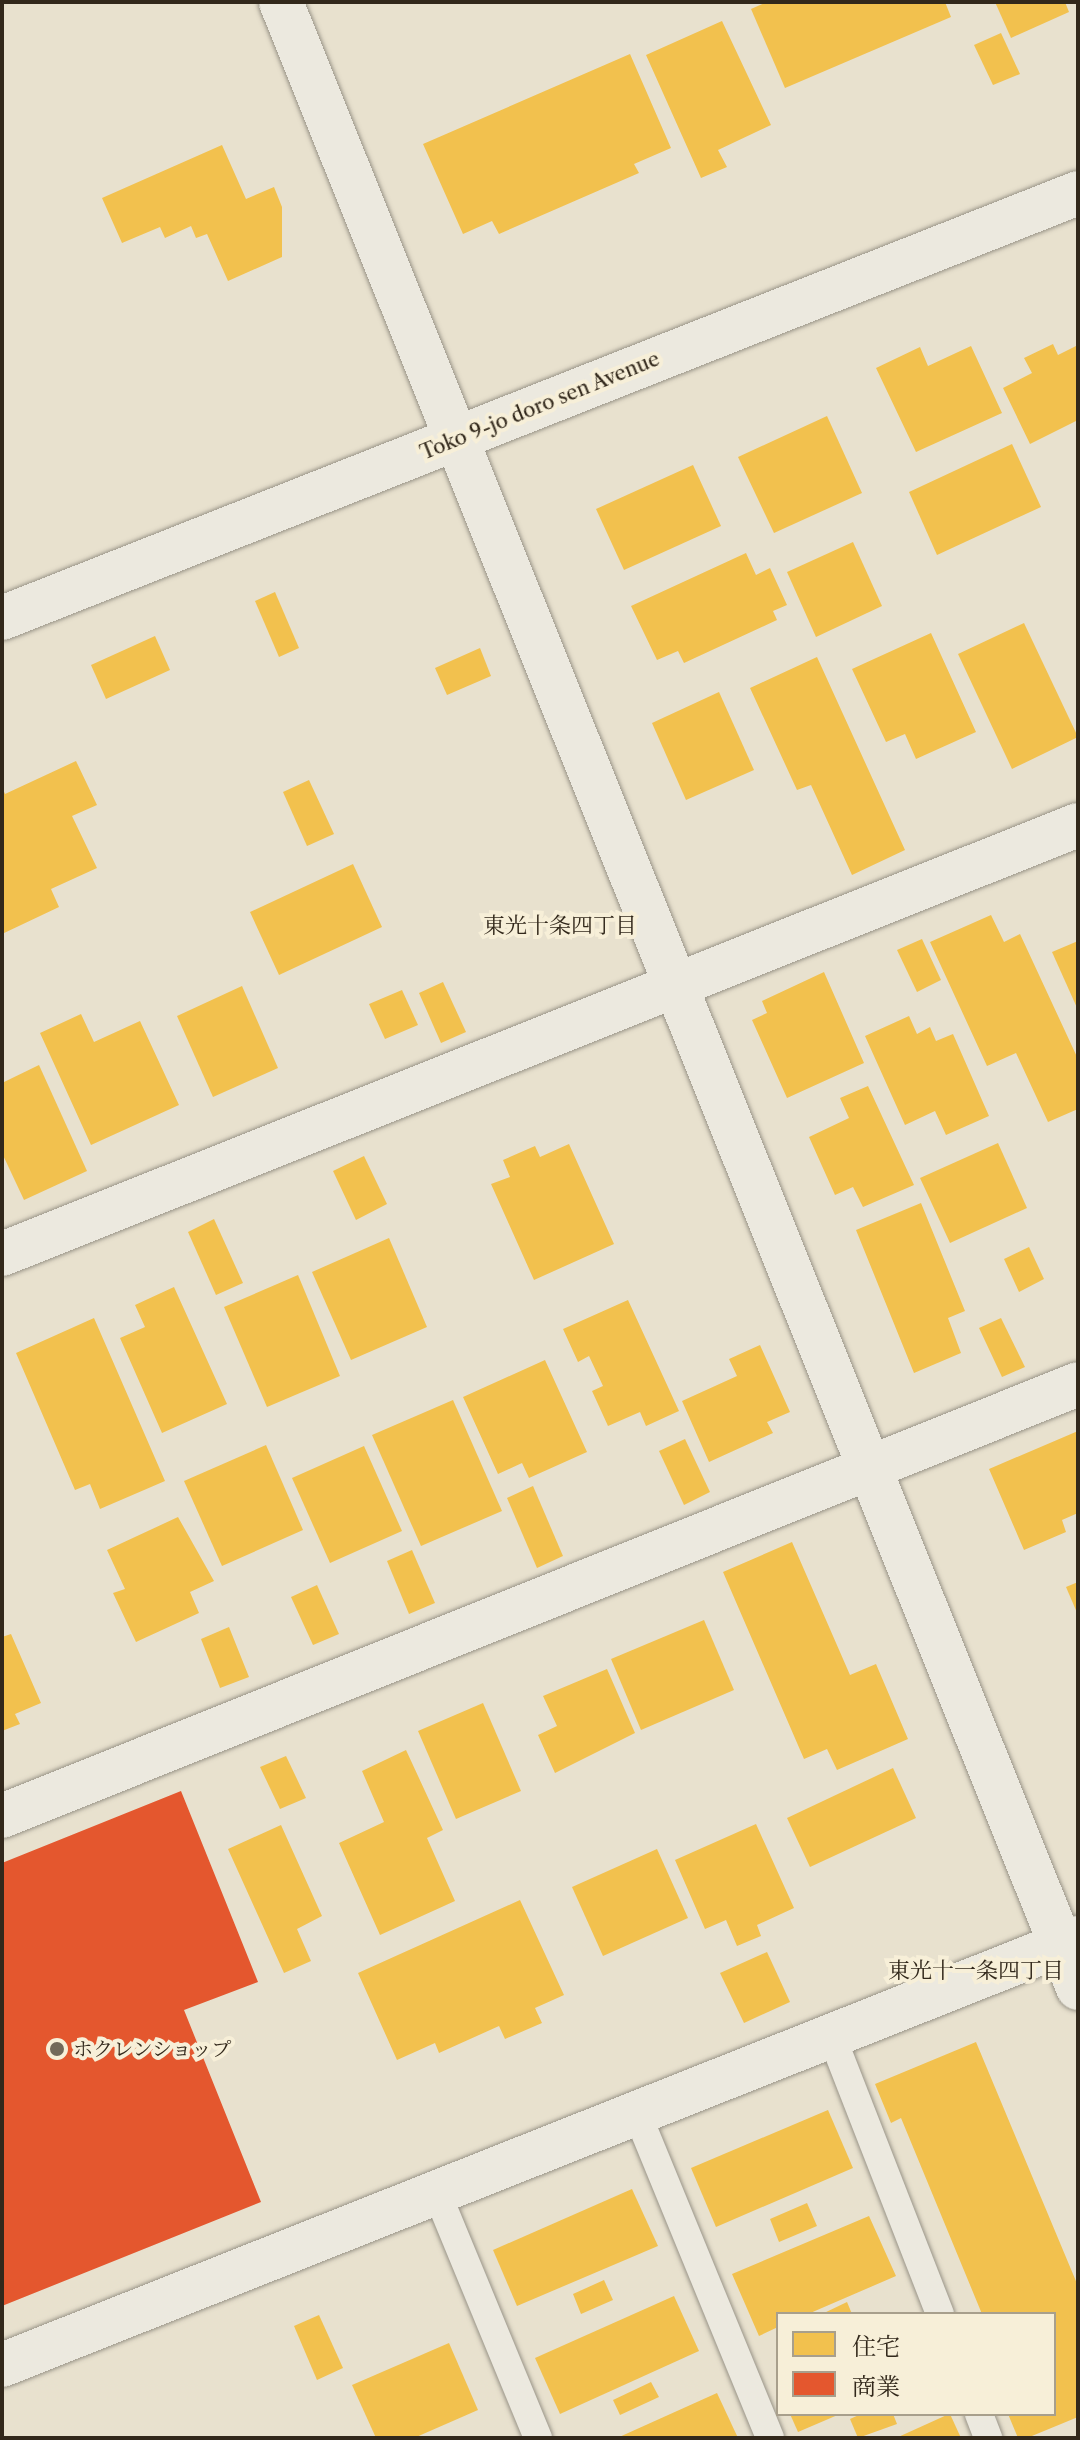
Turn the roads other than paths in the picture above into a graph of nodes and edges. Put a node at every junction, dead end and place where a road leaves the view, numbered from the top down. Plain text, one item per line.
1 (281, 2) edge
2 (1078, 193) edge
3 (458, 438) junction
4 (2, 618) edge
5 (1078, 825) edge
6 (676, 986) junction
7 (2, 1254) edge
8 (1078, 1384) edge
9 (870, 1466) junction
10 (2, 1816) edge
11 (1070, 1942) edge
12 (1078, 1988) edge
13 (832, 2037) junction
14 (636, 2111) junction
15 (437, 2193) junction
16 (939, 2312) edge
17 (2, 2365) edge
18 (980, 2416) edge
19 (538, 2438) edge
20 (770, 2438) edge
21 (988, 2438) edge

1 - 3 street
2 - 3 street, Toko 9-jo doro sen Avenue
3 - 4 street, Toko 9-jo doro sen Avenue
3 - 6 street
5 - 6 street
6 - 7 street
6 - 9 street
8 - 9 street
9 - 10 street
9 - 11 street
11 - 12 street
11 - 13 street
13 - 14 street
13 - 16 lane
14 - 15 street
14 - 20 lane
15 - 17 street
15 - 19 lane
18 - 21 lane

